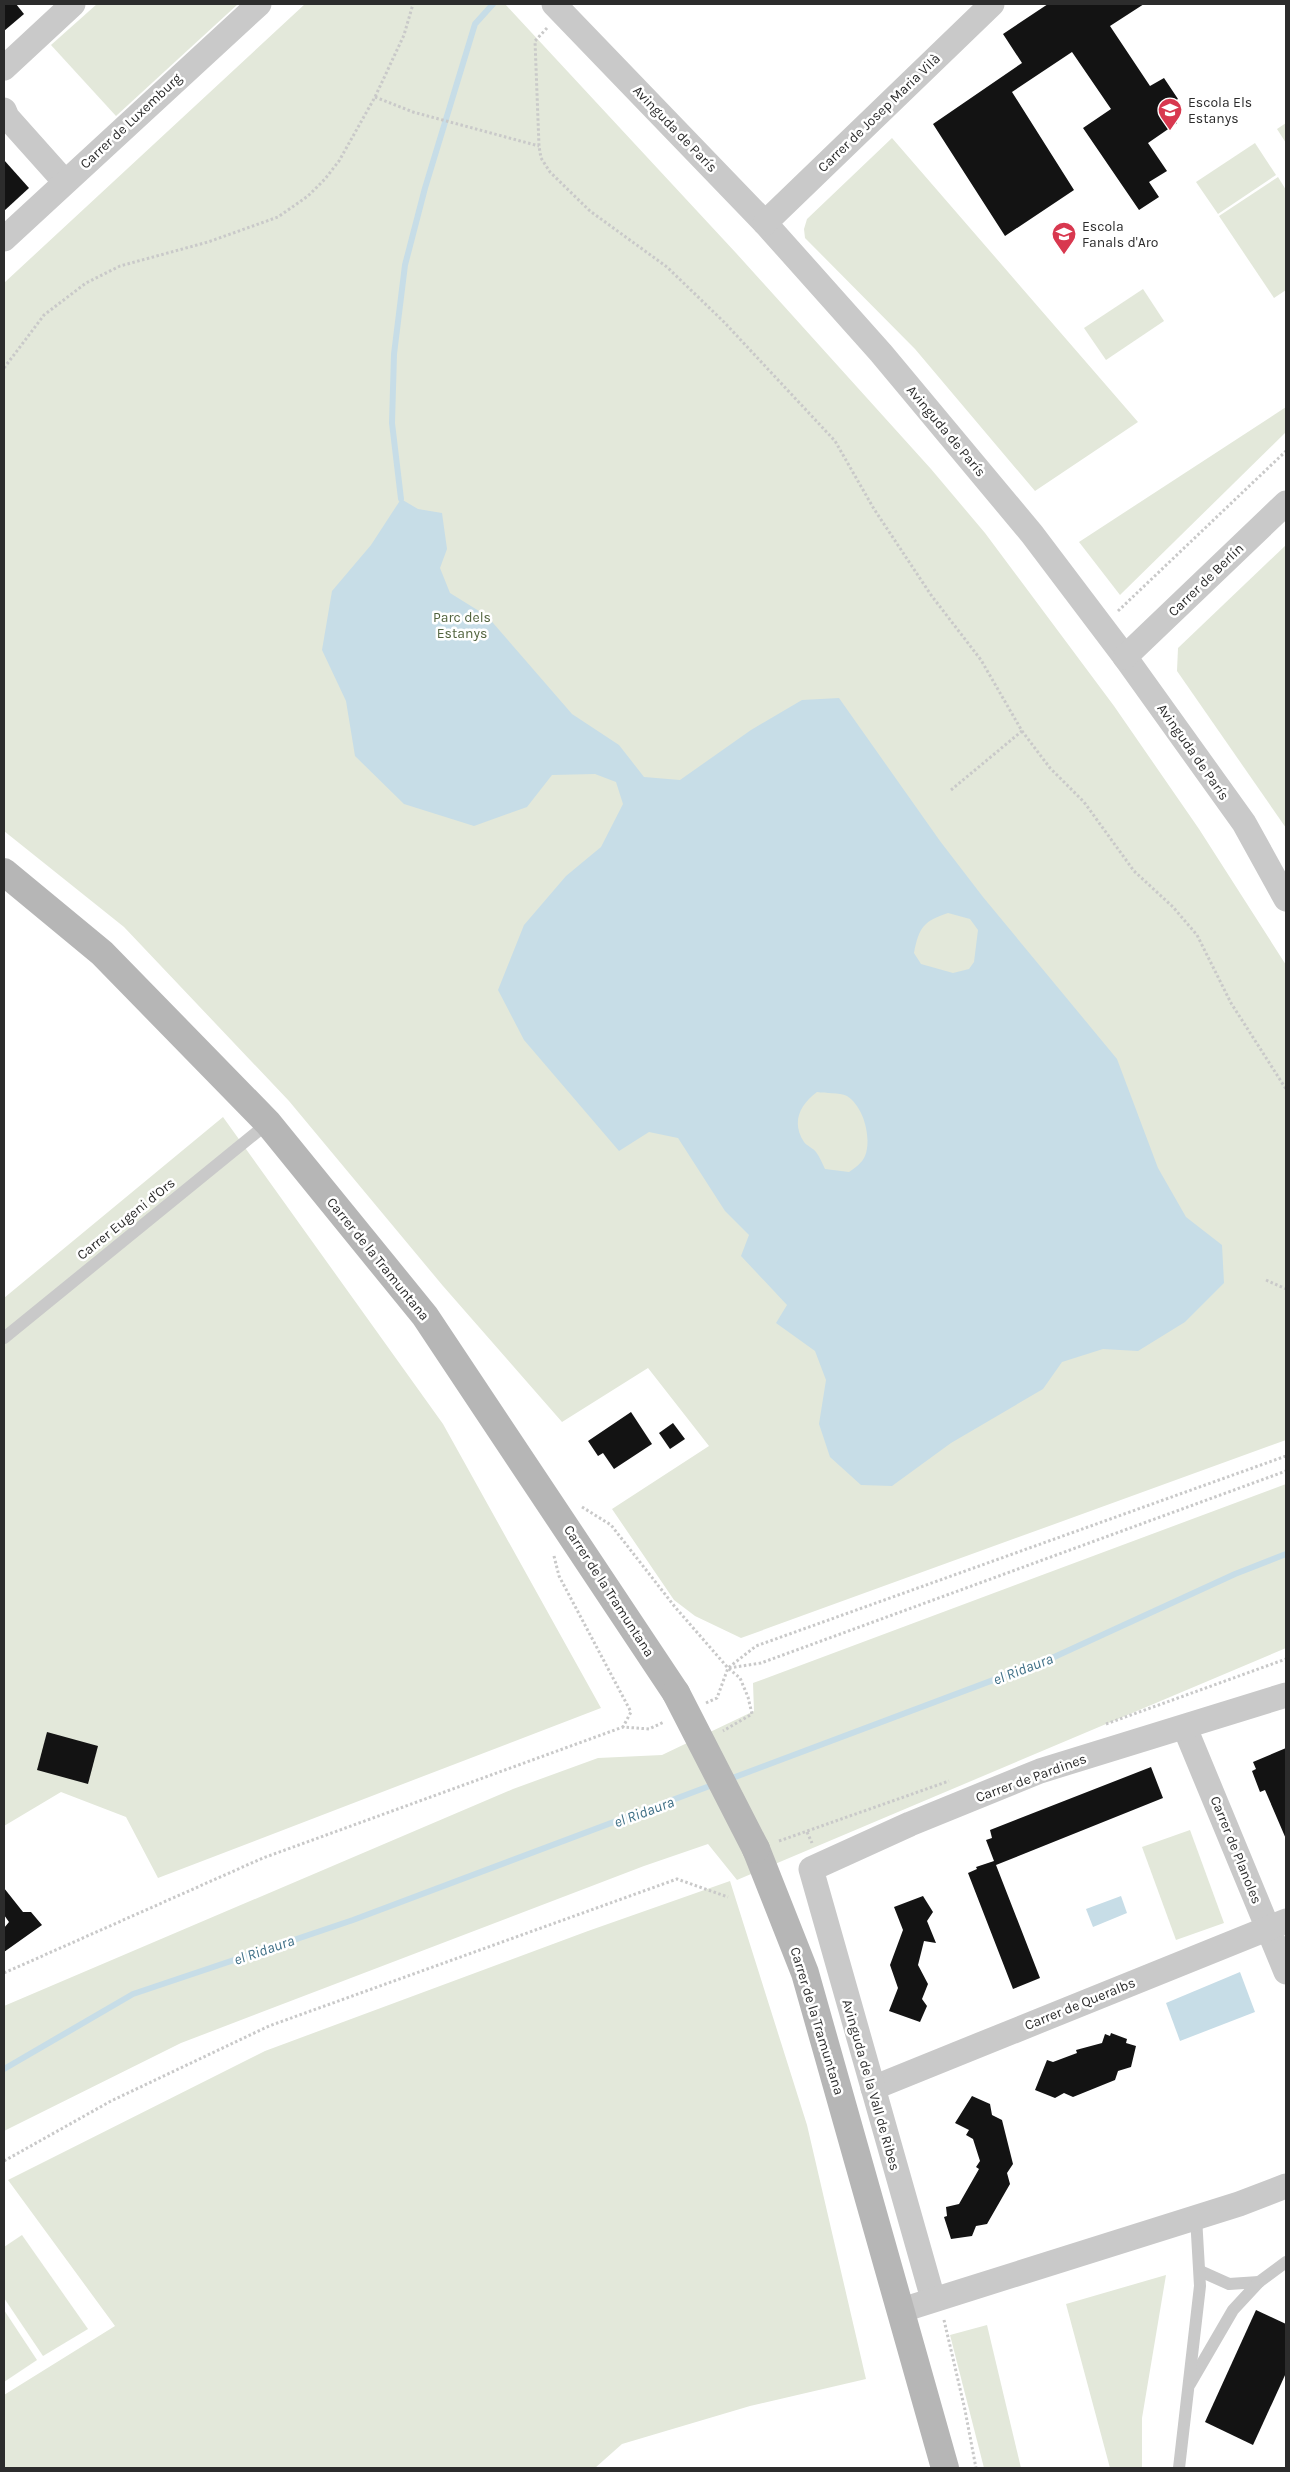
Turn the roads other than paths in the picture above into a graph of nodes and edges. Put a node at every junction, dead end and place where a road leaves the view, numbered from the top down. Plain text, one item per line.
1 (73, 4) edge
2 (259, 4) edge
3 (554, 4) edge
4 (992, 4) edge
5 (4, 68) edge
6 (4, 110) edge
7 (65, 182) junction
8 (765, 222) junction
9 (4, 239) edge
10 (1286, 503) edge
11 (1125, 657) junction
12 (4, 872) edge
13 (1286, 899) edge
14 (268, 1123) junction
15 (4, 1338) edge
16 (1286, 1695) edge
17 (1185, 1728) junction
18 (811, 1869) joint
19 (1277, 1924) edge
20 (1286, 1972) edge
21 (873, 2088) junction
22 (1286, 2186) edge
23 (1196, 2217) junction
24 (1286, 2262) edge
25 (1200, 2271) junction
26 (1258, 2282) junction
27 (938, 2298) junction
28 (902, 2310) junction
29 (1189, 2387) junction
30 (945, 2468) edge
31 (1180, 2468) edge

1 - 5 street
2 - 7 street, Carrer de Luxemburg
3 - 8 street, Avinguda de París
4 - 8 street, Carrer de Josep Maria Vilà
6 - 7 street
7 - 9 street, Carrer de Luxemburg
8 - 11 street, Avinguda de París
10 - 11 street, Carrer de Berlín
11 - 13 street, Avinguda de París
12 - 14 main road, Carrer de la Tramuntana
14 - 15 lane, Carrer Eugeni d'Ors
14 - 28 main road, Carrer de la Tramuntana, bridge
16 - 17 street, Carrer de Pardines
17 - 18 street, Carrer de Pardines
17 - 19 street, Carrer de Planoles
18 - 21 street, Avinguda de la Vall de Ribes
19 - 20 street, Carrer de Planoles
19 - 21 street, Carrer de Queralbs
21 - 27 street, Avinguda de la Vall de Ribes
22 - 23 street
23 - 25 lane
23 - 27 street
24 - 26 lane
25 - 26 lane
25 - 29 lane
26 - 29 lane
27 - 28 street
28 - 30 main road, Carrer de la Tramuntana
29 - 31 lane

